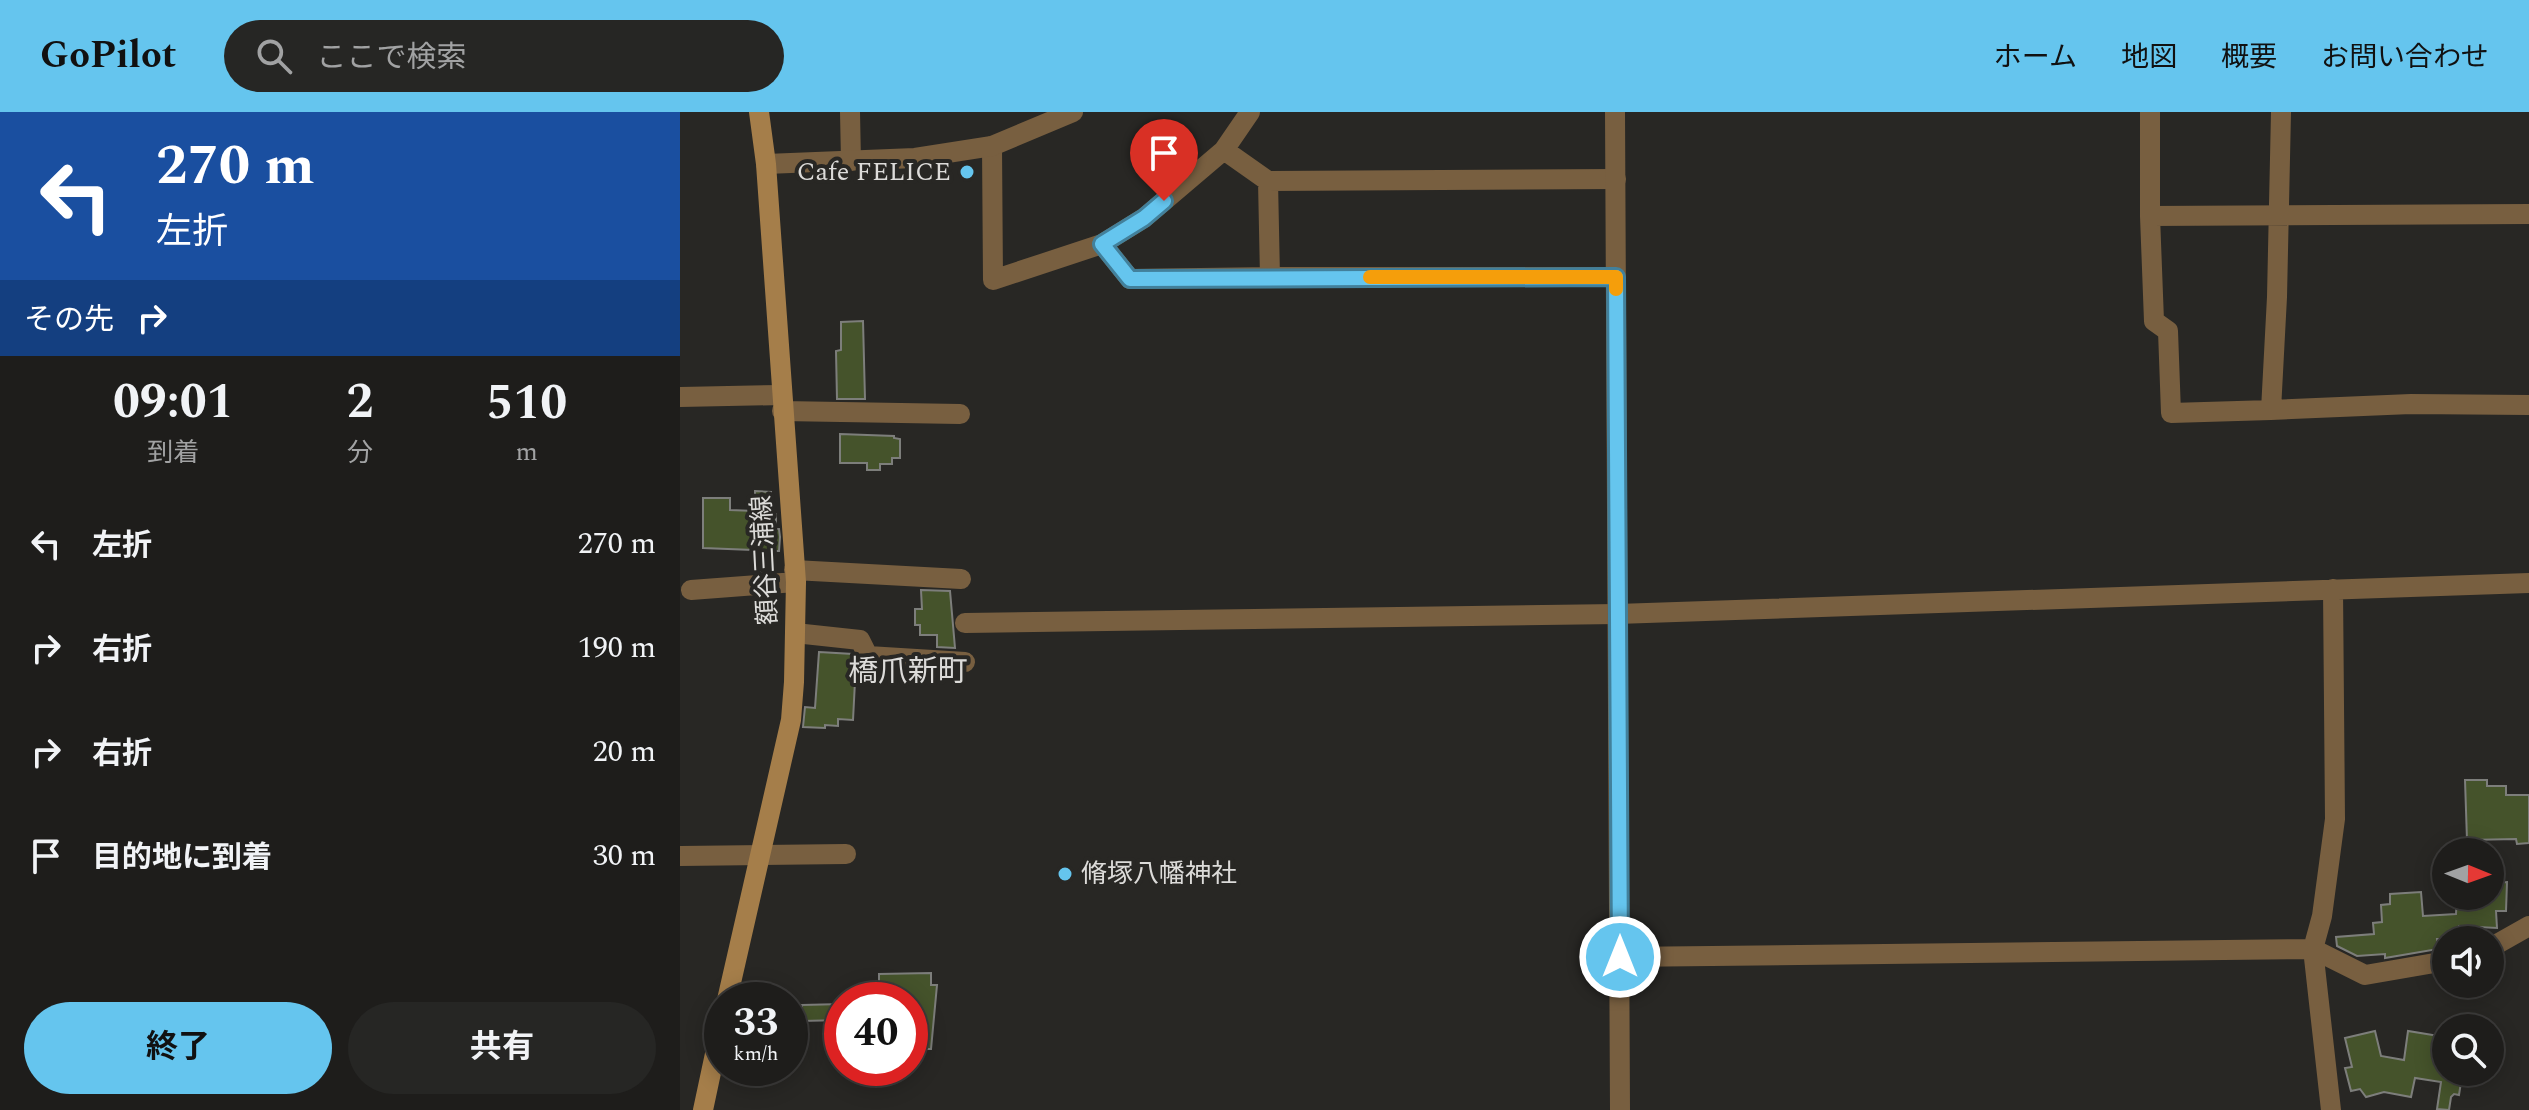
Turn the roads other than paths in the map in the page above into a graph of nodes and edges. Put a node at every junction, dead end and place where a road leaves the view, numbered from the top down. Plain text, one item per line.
1 (759, 112) edge
2 (850, 112) edge
3 (1073, 112) edge
4 (1250, 112) edge
5 (1615, 112) edge
6 (2150, 112) edge
7 (2281, 112) edge
8 (992, 146) junction
9 (1224, 150) junction
10 (851, 161) junction
11 (766, 164) junction
12 (1616, 179) junction
13 (1268, 181) junction
14 (2529, 214) edge
15 (2280, 215) junction
16 (2150, 216) junction
17 (1102, 244) junction
18 (1270, 277) junction
19 (1616, 277) junction
20 (680, 397) edge
21 (781, 403) junction
22 (2529, 405) edge
23 (2271, 410) junction
24 (960, 414) dead end
25 (795, 576) junction
26 (961, 579) dead end
27 (2529, 583) edge
28 (2333, 589) junction
29 (691, 590) dead end
30 (1617, 614) junction
31 (965, 623) dead end
32 (795, 633) junction
33 (965, 662) dead end
34 (846, 854) dead end
35 (680, 856) edge
36 (760, 856) junction
37 (2529, 926) edge
38 (2504, 940) edge
39 (2313, 949) junction
40 (1620, 957) junction
41 (2432, 963) edge
42 (731, 982) edge
43 (708, 1086) edge
44 (703, 1110) edge
45 (1620, 1110) edge
46 (2331, 1110) edge

1 - 11 main road, 額谷三浦線
2 - 10 street
3 - 8 street
4 - 9 street
5 - 12 street
6 - 16 street
7 - 15 street
8 - 10 street
8 - 17 street
9 - 13 street
9 - 17 street
10 - 11 street
11 - 21 main road, 額谷三浦線
12 - 13 street
12 - 19 street
13 - 18 street
14 - 15 street
15 - 16 street
15 - 23 street
16 - 23 street
17 - 18 street
18 - 19 street
19 - 30 street
20 - 21 street
21 - 24 street
21 - 25 main road, 額谷三浦線
22 - 23 street
25 - 26 street
25 - 29 street
25 - 32 main road, 額谷三浦線
27 - 28 street
28 - 30 street
28 - 39 street
30 - 31 street
30 - 40 street
32 - 33 street
32 - 36 main road, 額谷三浦線
34 - 36 street
35 - 36 street
36 - 42 main road, 額谷三浦線
37 - 38 street
39 - 40 street
39 - 41 street
39 - 46 street
40 - 45 street
43 - 44 main road

